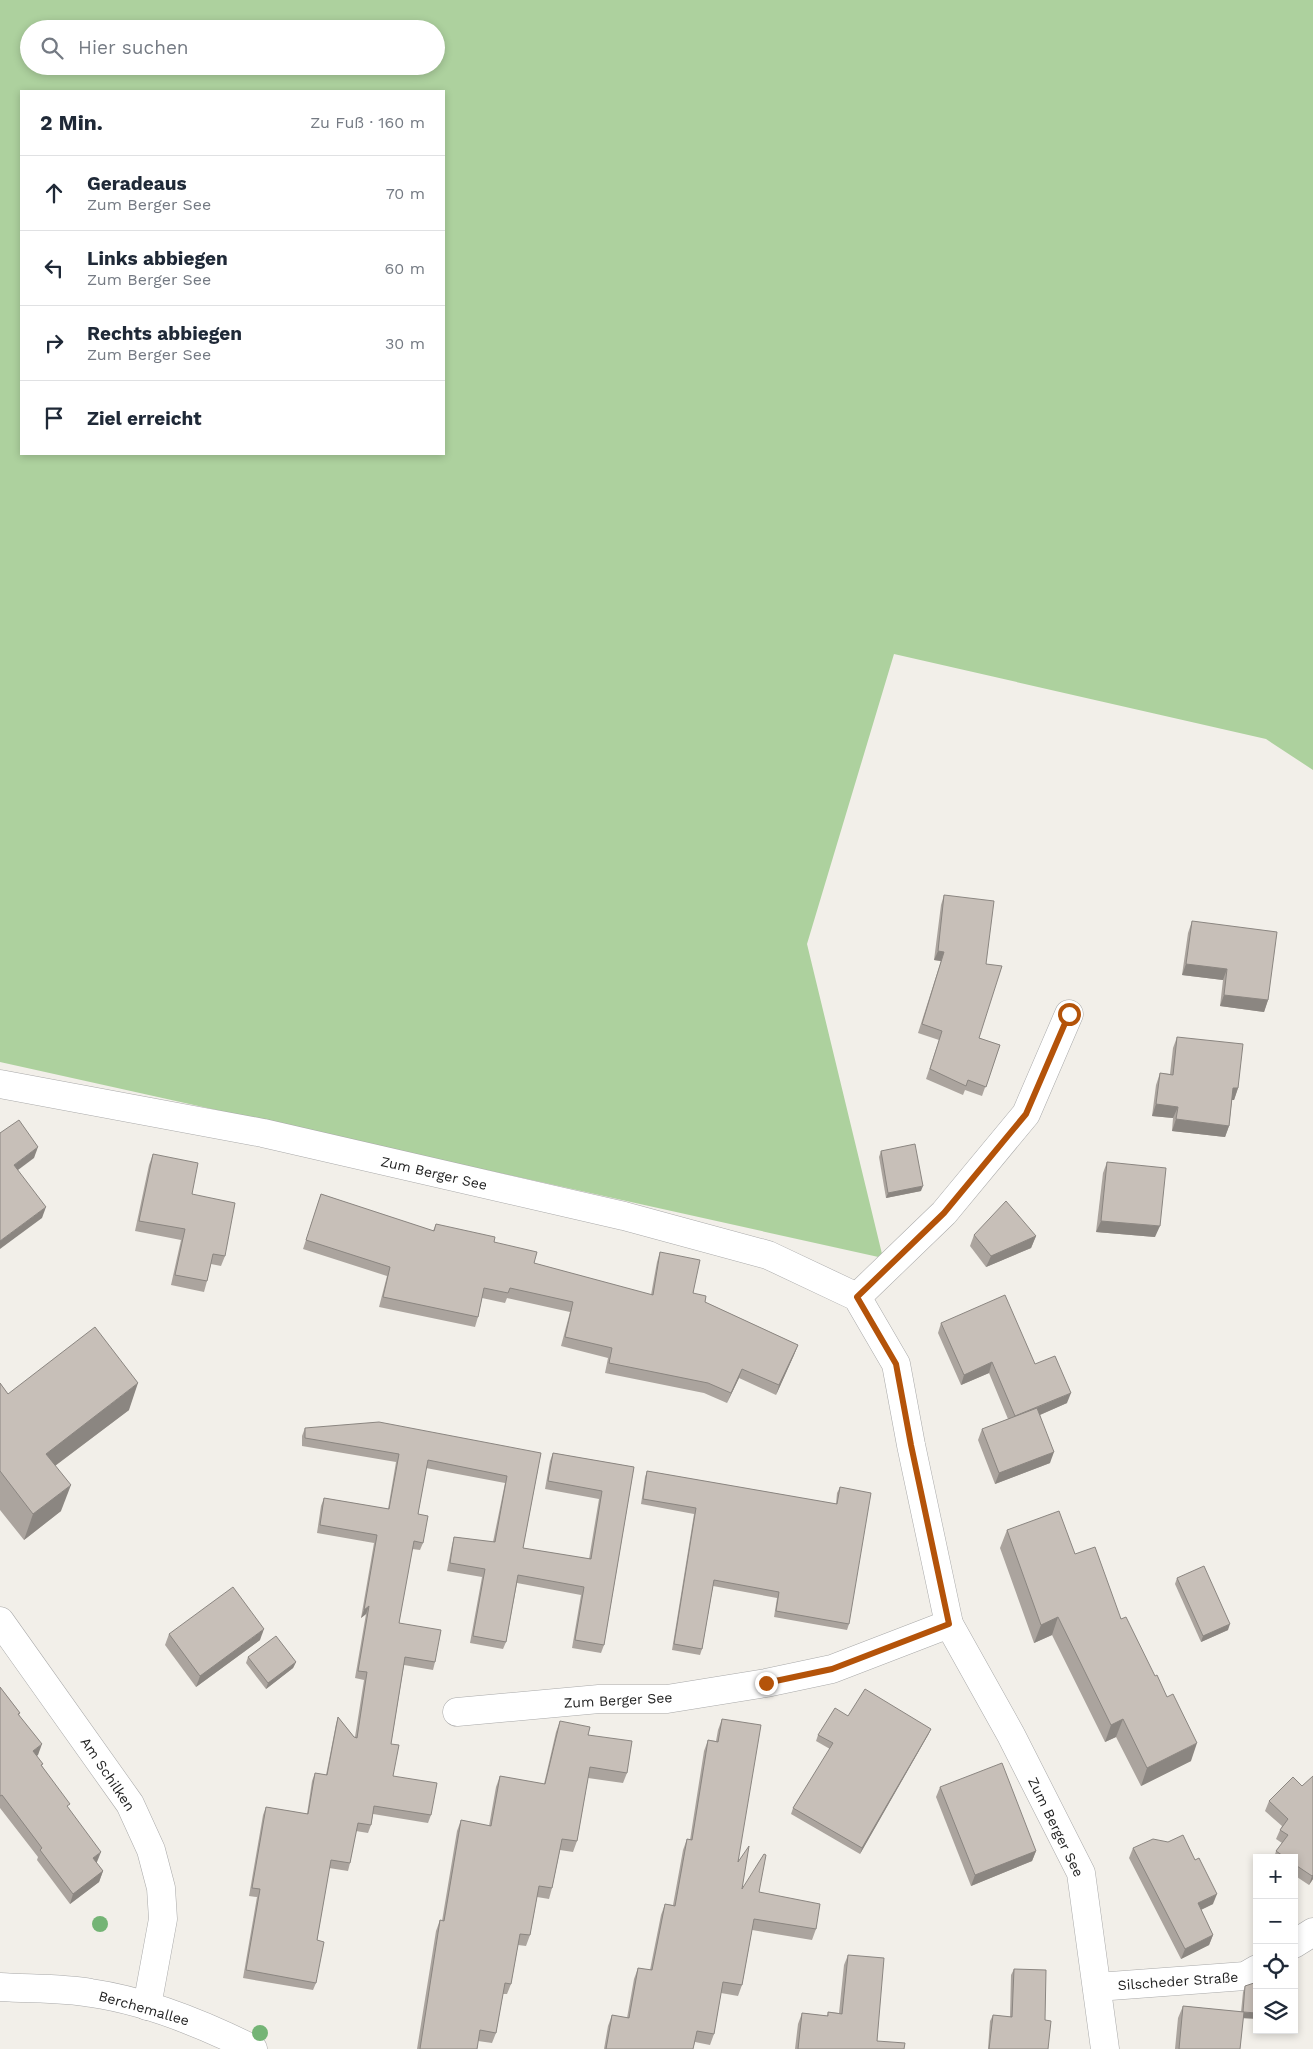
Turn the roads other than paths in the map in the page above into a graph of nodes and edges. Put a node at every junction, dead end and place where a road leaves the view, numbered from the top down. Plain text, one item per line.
1 (1069, 1014) dead end
2 (0, 1084) edge
3 (857, 1297) junction
4 (0, 1621) edge
5 (949, 1624) junction
6 (457, 1712) dead end
7 (1313, 1932) edge
8 (1298, 1941) edge
9 (1253, 1971) edge
10 (0, 1987) edge
11 (1097, 1987) junction
12 (147, 2006) junction
13 (253, 2049) edge
14 (1105, 2049) edge

1 - 3 street
2 - 3 street, Zum Berger See
3 - 5 street, Zum Berger See
4 - 12 street, Am Schilken
5 - 6 street, Zum Berger See
5 - 11 street, Zum Berger See
7 - 8 street
9 - 11 street, Silscheder Straße
10 - 12 street, Berchemallee
11 - 14 street, Zum Berger See
12 - 13 street, Berchemallee

